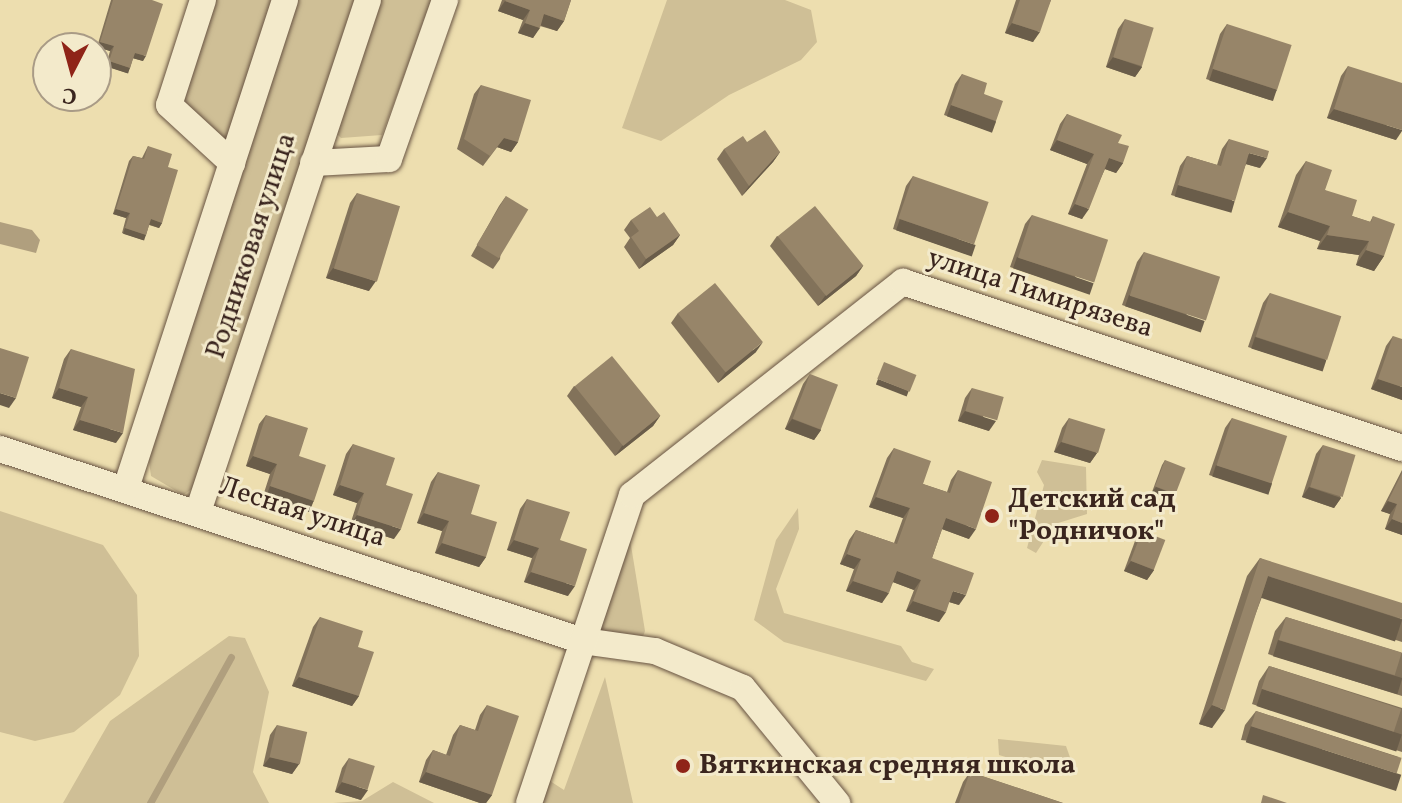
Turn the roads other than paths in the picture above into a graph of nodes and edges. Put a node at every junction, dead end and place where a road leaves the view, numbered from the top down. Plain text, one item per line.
1 (203, 0) edge
2 (285, 0) edge
3 (368, 0) edge
4 (445, 0) edge
5 (232, 163) junction
6 (313, 163) junction
7 (1402, 448) edge
8 (0, 449) edge
9 (126, 488) junction
10 (198, 512) junction
11 (583, 641) junction
12 (529, 803) edge
13 (837, 803) edge

1 - 5 street
2 - 5 street, Родниковая улица
3 - 6 street, Родниковая улица
4 - 6 street
5 - 9 street, Родниковая улица
6 - 10 street, Родниковая улица
7 - 11 street, улица Тимирязева
8 - 9 street, Лесная улица
9 - 10 street, Лесная улица
10 - 11 street, Лесная улица
11 - 12 street
11 - 13 street, Лесная улица

